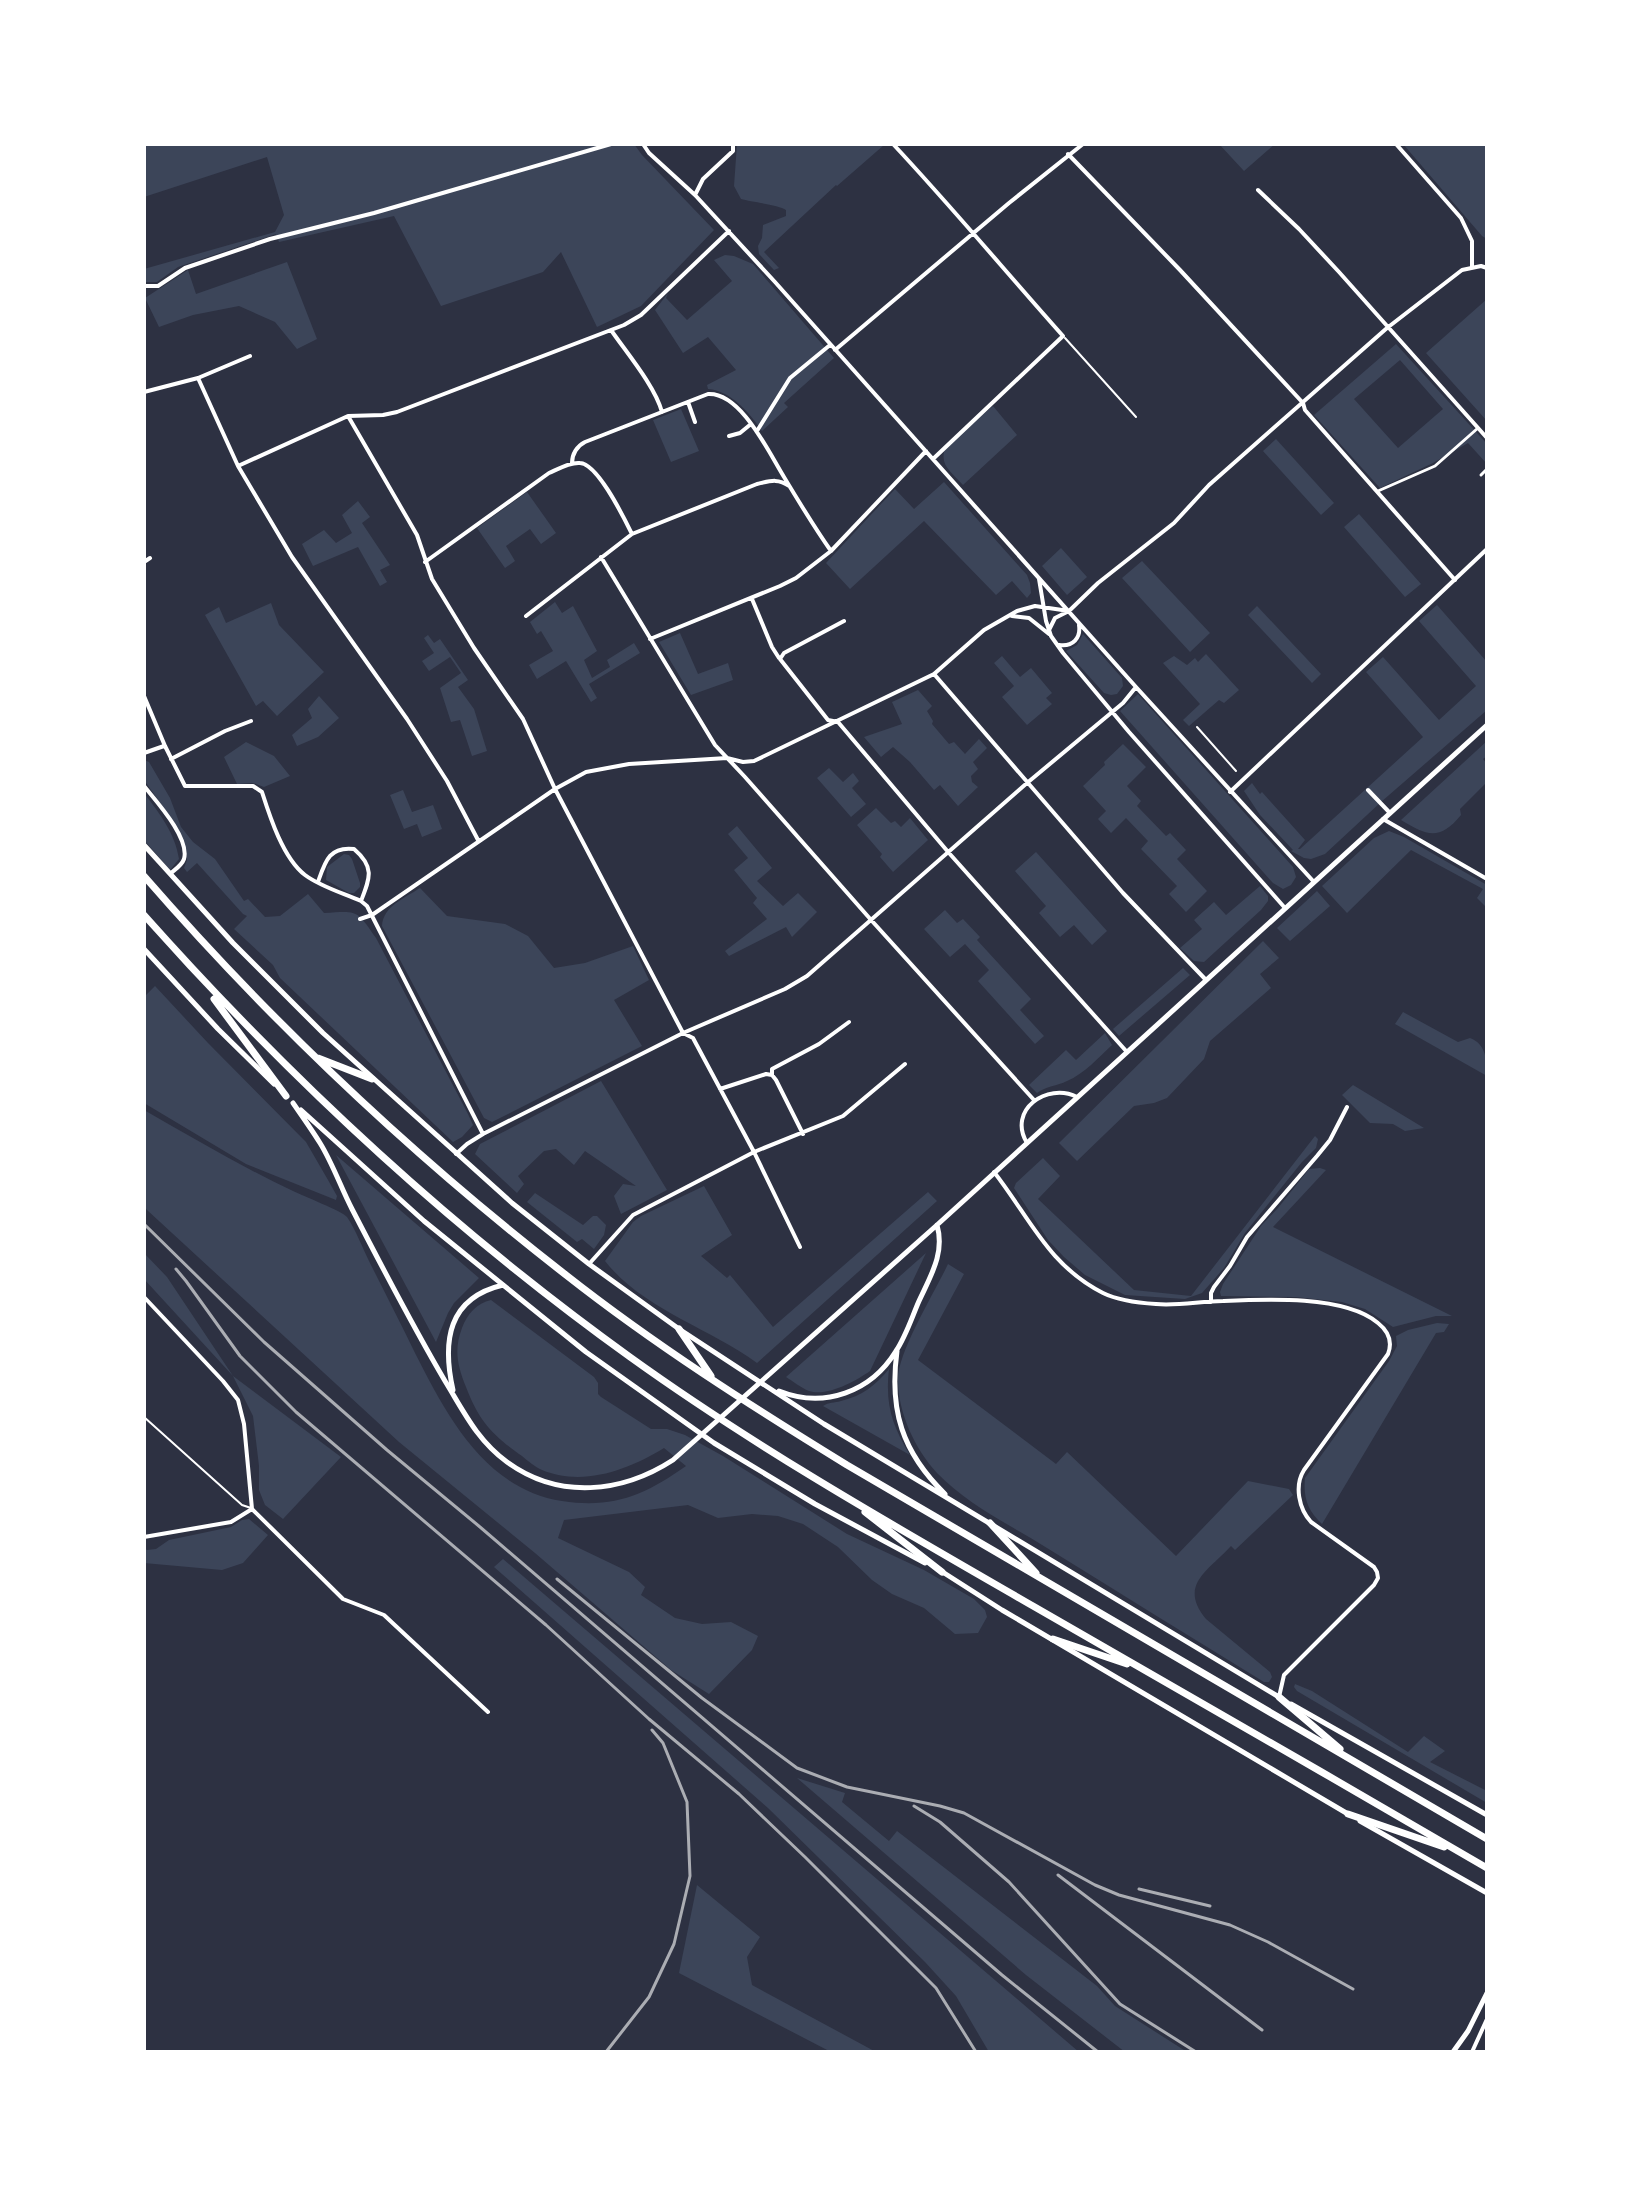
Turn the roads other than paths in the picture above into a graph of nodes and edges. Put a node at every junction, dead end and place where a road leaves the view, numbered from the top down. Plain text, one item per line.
1 (611, 144) edge
2 (643, 144) edge
3 (733, 144) edge
4 (893, 144) edge
5 (1083, 144) edge
6 (1396, 144) edge
7 (1068, 154) junction
8 (1258, 190) dead end
9 (695, 195) junction
10 (729, 231) junction
11 (971, 234) junction
12 (1472, 267) junction
13 (1487, 268) edge
14 (144, 286) edge
15 (1387, 328) junction
16 (611, 330) junction
17 (1063, 336) junction
18 (830, 345) junction
19 (835, 350) junction
20 (250, 356) dead end
21 (198, 378) junction
22 (144, 392) edge
23 (688, 402) junction
24 (1303, 403) junction
25 (662, 412) junction
26 (348, 416) junction
27 (1136, 417) dead end
28 (695, 422) dead end
29 (751, 424) junction
30 (1478, 428) junction
31 (757, 431) junction
32 (729, 436) dead end
33 (1487, 438) edge
34 (926, 451) junction
35 (933, 459) junction
36 (572, 463) junction
37 (238, 466) junction
38 (1487, 469) edge
39 (1481, 475) dead end
40 (791, 488) junction
41 (1377, 491) junction
42 (632, 534) junction
43 (1487, 549) edge
44 (831, 551) junction
45 (601, 557) junction
46 (150, 558) dead end
47 (144, 562) edge
48 (425, 562) junction
49 (1038, 577) junction
50 (1455, 580) junction
51 (752, 599) junction
52 (1043, 606) junction
53 (1069, 611) junction
54 (526, 616) dead end
55 (1009, 616) junction
56 (844, 621) dead end
57 (1078, 621) junction
58 (1049, 630) junction
59 (1051, 636) junction
60 (650, 639) junction
61 (1057, 644) junction
62 (780, 659) junction
63 (934, 674) junction
64 (1136, 687) junction
65 (144, 696) edge
66 (1112, 711) junction
67 (251, 721) dead end
68 (838, 722) junction
69 (1487, 725) edge
70 (1197, 727) dead end
71 (165, 746) junction
72 (144, 753) edge
73 (727, 758) junction
74 (171, 759) junction
75 (1236, 771) dead end
76 (1027, 783) junction
77 (144, 786) edge
78 (555, 789) junction
79 (1368, 790) dead end
80 (1230, 792) junction
81 (1390, 813) junction
82 (1383, 819) junction
83 (479, 840) junction
84 (144, 845) edge
85 (949, 853) junction
86 (171, 873) junction
87 (144, 876) edge
88 (1487, 879) edge
89 (318, 882) junction
90 (1314, 882) junction
91 (361, 901) junction
92 (1285, 908) junction
93 (144, 915) edge
94 (372, 915) junction
95 (360, 919) dead end
96 (872, 921) junction
97 (144, 949) edge
98 (196, 974) junction
99 (1206, 980) junction
100 (849, 1022) dead end
101 (683, 1033) junction
102 (1127, 1052) junction
103 (312, 1055) junction
104 (905, 1064) dead end
105 (772, 1075) junction
106 (372, 1079) junction
107 (720, 1089) junction
108 (286, 1096) junction
109 (1077, 1097) junction
110 (1034, 1100) junction
111 (293, 1103) junction
112 (1347, 1107) dead end
113 (483, 1134) junction
114 (803, 1134) junction
115 (1027, 1143) junction
116 (754, 1152) junction
117 (456, 1154) junction
118 (994, 1172) junction
119 (937, 1225) junction
120 (800, 1247) dead end
121 (589, 1264) junction
122 (503, 1285) junction
123 (144, 1297) edge
124 (1211, 1302) junction
125 (679, 1329) junction
126 (897, 1350) junction
127 (715, 1381) junction
128 (766, 1386) junction
129 (454, 1395) junction
130 (144, 1417) edge
131 (841, 1494) junction
132 (959, 1506) junction
133 (252, 1509) junction
134 (990, 1523) junction
135 (144, 1537) edge
136 (942, 1572) junction
137 (1043, 1580) junction
138 (1053, 1639) junction
139 (1144, 1670) junction
140 (1279, 1697) junction
141 (488, 1712) dead end
142 (1354, 1761) junction
143 (1348, 1814) junction
144 (1487, 1815) edge
145 (1487, 1839) edge
146 (1460, 1853) junction
147 (1487, 1868) edge
148 (1487, 1893) edge
149 (1487, 1993) edge
150 (1485, 2003) edge
151 (1487, 2019) edge
152 (1453, 2052) edge
153 (1472, 2052) edge

1 - 14 street
2 - 9 street
3 - 9 street
4 - 11 street
5 - 7 street
6 - 12 street
7 - 11 street
7 - 24 street
8 - 15 street
9 - 10 street
10 - 16 street
10 - 18 street
11 - 17 street
11 - 19 street
12 - 13 street
12 - 15 street
15 - 24 street
15 - 30 street
16 - 25 street
16 - 26 street
17 - 27 lane
17 - 35 street
18 - 19 street
18 - 31 street
19 - 34 street
20 - 21 street
21 - 22 street
21 - 37 street
23 - 25 street
23 - 28 street
23 - 29 street
24 - 41 street
24 - 53 street
25 - 36 street
26 - 37 street
26 - 48 street
29 - 31 street
29 - 32 street
30 - 33 street
30 - 41 street
31 - 40 street
34 - 35 street
34 - 44 street
35 - 49 street
36 - 42 street
36 - 48 street
37 - 83 street
38 - 39 street
40 - 42 street
40 - 44 street
41 - 50 street
42 - 45 street
43 - 50 street
44 - 51 street
45 - 54 street
45 - 60 street
46 - 47 street
48 - 78 street
49 - 52 street
49 - 53 street
50 - 80 street
51 - 60 street
51 - 62 street
52 - 53 street
52 - 55 street
52 - 58 street
53 - 57 street
53 - 58 street
55 - 59 street
55 - 63 street
56 - 62 street
57 - 61 street
57 - 64 street
58 - 59 street
59 - 61 street
60 - 73 street
61 - 66 street
62 - 68 street
63 - 68 street
63 - 76 street
64 - 66 street
64 - 80 street
65 - 71 street
66 - 76 street
66 - 92 street
67 - 74 street
68 - 73 street
68 - 85 street
69 - 81 street
70 - 75 lane
71 - 72 street
71 - 74 street
73 - 78 street
73 - 96 street
74 - 89 street
76 - 85 street
76 - 99 street
77 - 86 street
78 - 83 street
78 - 101 street
79 - 81 street
80 - 90 street
81 - 82 street
82 - 88 street
82 - 90 street
83 - 94 street
84 - 86 street
85 - 96 street
85 - 102 street
86 - 106 street
87 - 103 highway
89 - 91 street
89 - 91 street
90 - 92 street
91 - 94 street
92 - 99 street
93 - 98 highway
94 - 95 street
94 - 113 street
96 - 101 street
96 - 110 street
97 - 108 street
98 - 108 highway
98 - 131 highway
99 - 102 street
100 - 105 street
101 - 107 street
101 - 113 street
102 - 109 street
103 - 106 highway
103 - 127 highway
104 - 114 street
105 - 107 street
105 - 114 street
106 - 117 street
107 - 116 street
108 - 111 street
109 - 110 street
109 - 115 street
110 - 115 street
111 - 122 street
111 - 129 street
112 - 124 street
113 - 117 street
114 - 116 street
115 - 118 street
116 - 120 street
116 - 121 street
117 - 121 street
118 - 119 street
118 - 124 street
119 - 126 street
119 - 129 street
121 - 125 street
122 - 129 street
122 - 136 street
123 - 133 street
124 - 140 street
125 - 127 highway
125 - 128 street
126 - 128 street
126 - 132 street
127 - 137 highway
128 - 132 street
130 - 133 lane
131 - 136 highway
131 - 139 highway
132 - 134 street
133 - 135 street
133 - 141 street
134 - 137 highway
134 - 140 street
136 - 138 street
137 - 142 highway
138 - 139 highway
138 - 143 street
139 - 146 highway
140 - 142 highway
140 - 144 street
142 - 145 highway
143 - 146 highway
143 - 148 street
146 - 147 highway
149 - 150 street
150 - 152 street
151 - 153 street

